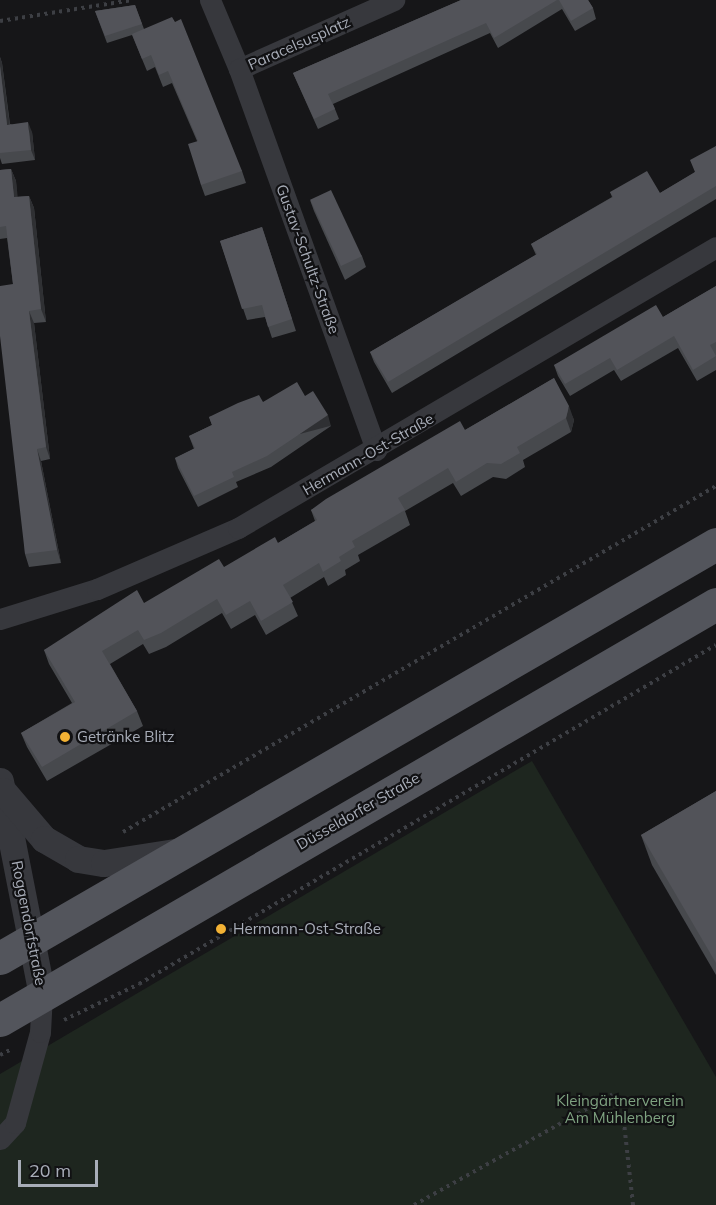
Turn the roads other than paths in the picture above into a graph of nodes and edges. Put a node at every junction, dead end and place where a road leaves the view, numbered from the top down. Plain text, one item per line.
1 (210, 0) edge
2 (394, 0) edge
3 (239, 69) junction
4 (716, 247) edge
5 (376, 450) junction
6 (716, 543) edge
7 (716, 604) edge
8 (0, 619) edge
9 (1, 786) edge
10 (187, 850) junction
11 (33, 939) junction
12 (0, 958) edge
13 (42, 995) junction
14 (0, 1020) edge
15 (0, 1139) edge

1 - 3 street, Paracelsusplatz
2 - 3 street, Paracelsusplatz
3 - 5 street, Gustav-Schultz-Straße
4 - 5 street, Hermann-Ost-Straße
5 - 8 street, Hermann-Ost-Straße
6 - 10 main road
7 - 13 main road, Düsseldorfer Straße
9 - 10 street
9 - 11 street, Roggendorfstraße
10 - 11 main road
11 - 12 main road
11 - 13 street, Roggendorfstraße
13 - 14 main road, Düsseldorfer Straße
13 - 15 street

